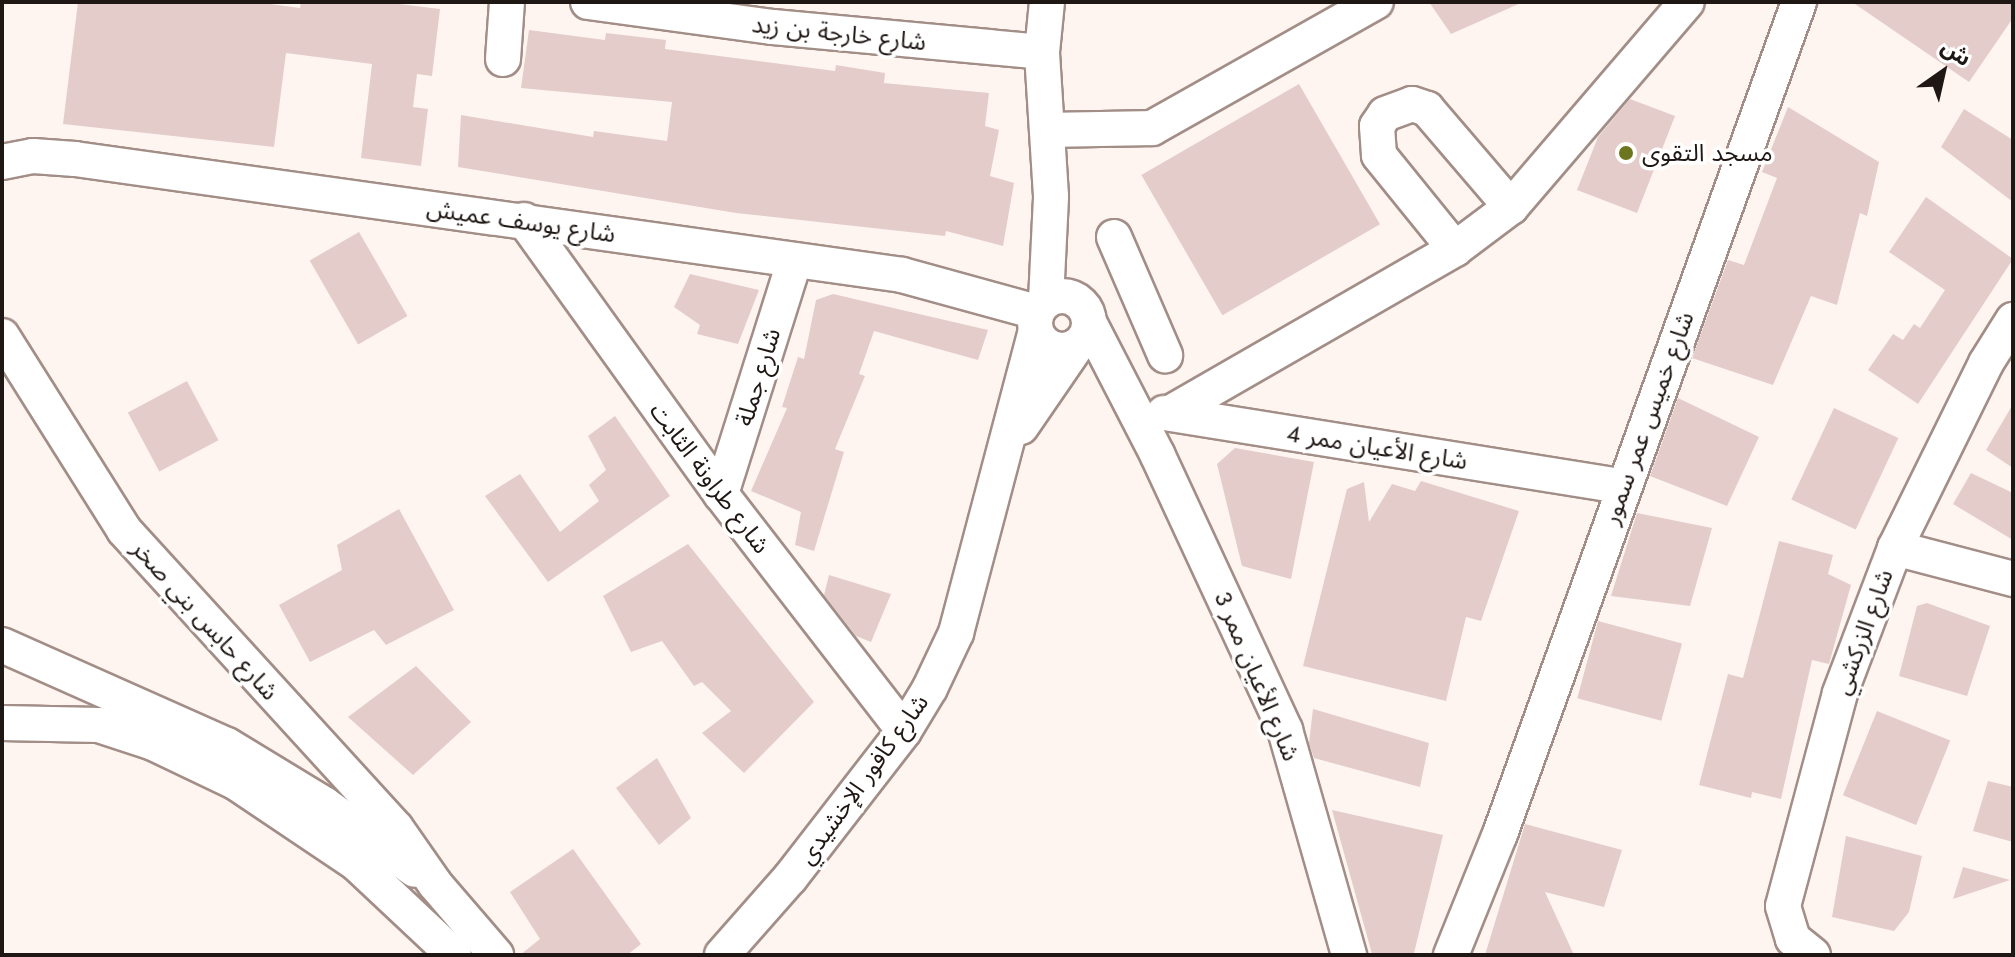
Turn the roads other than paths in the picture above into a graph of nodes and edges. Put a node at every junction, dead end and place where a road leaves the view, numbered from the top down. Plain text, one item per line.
1 (507, 2) edge
2 (588, 2) edge
3 (1047, 2) edge
4 (1376, 2) edge
5 (1687, 2) edge
6 (1799, 2) edge
7 (1042, 52) junction
8 (503, 59) dead end
9 (1048, 130) junction
10 (2, 162) edge
11 (1511, 207) junction
12 (524, 220) junction
13 (1114, 237) dead end
14 (1455, 249) junction
15 (795, 260) junction
16 (1134, 283) junction
17 (1064, 320) junction
18 (2013, 320) edge
19 (2, 336) edge
20 (1165, 355) dead end
21 (1132, 410) junction
22 (1170, 413) junction
23 (1622, 486) junction
24 (721, 494) junction
25 (1895, 548) junction
26 (2013, 579) edge
27 (2, 645) edge
28 (2, 723) edge
29 (904, 731) junction
30 (1500, 834) junction
31 (435, 884) junction
32 (454, 955) edge
33 (496, 955) edge
34 (722, 955) edge
35 (1349, 955) edge
36 (1451, 955) edge
37 (1471, 955) edge
38 (1813, 955) edge

1 - 8 street
2 - 7 street, شارع خارجة بن زيد
3 - 7 street
4 - 9 street
5 - 11 street
6 - 23 street, شارع خميس عمر سمور
7 - 9 street
9 - 17 street
10 - 12 street, شارع يوسف عميش
11 - 14 street
11 - 14 street
12 - 15 street, شارع يوسف عميش
12 - 24 street, شارع طراونة الثابت
13 - 16 street
14 - 22 street
15 - 17 street, شارع يوسف عميش
15 - 24 street, شارع جملة
16 - 17 street
16 - 20 street
17 - 21 street, شارع الأعيان ممر 3
17 - 29 street, شارع كافور الإخشيدي
18 - 25 street, شارع الزركشي
19 - 31 street, شارع حابس بني صخر
21 - 22 street, شارع الأعيان ممر 4
21 - 35 street, شارع الأعيان ممر 3
22 - 23 street, شارع الأعيان ممر 4
23 - 30 street, شارع خميس عمر سمور
24 - 29 street, شارع طراونة الثابت
25 - 26 street
25 - 38 street, شارع الزركشي
27 - 31 street, شارع حابس بني صخر
28 - 32 street
29 - 34 street, شارع كافور الإخشيدي
30 - 36 street, شارع خميس عمر سمور
30 - 37 street, شارع خميس عمر سمور
31 - 33 street, شارع حابس بني صخر

